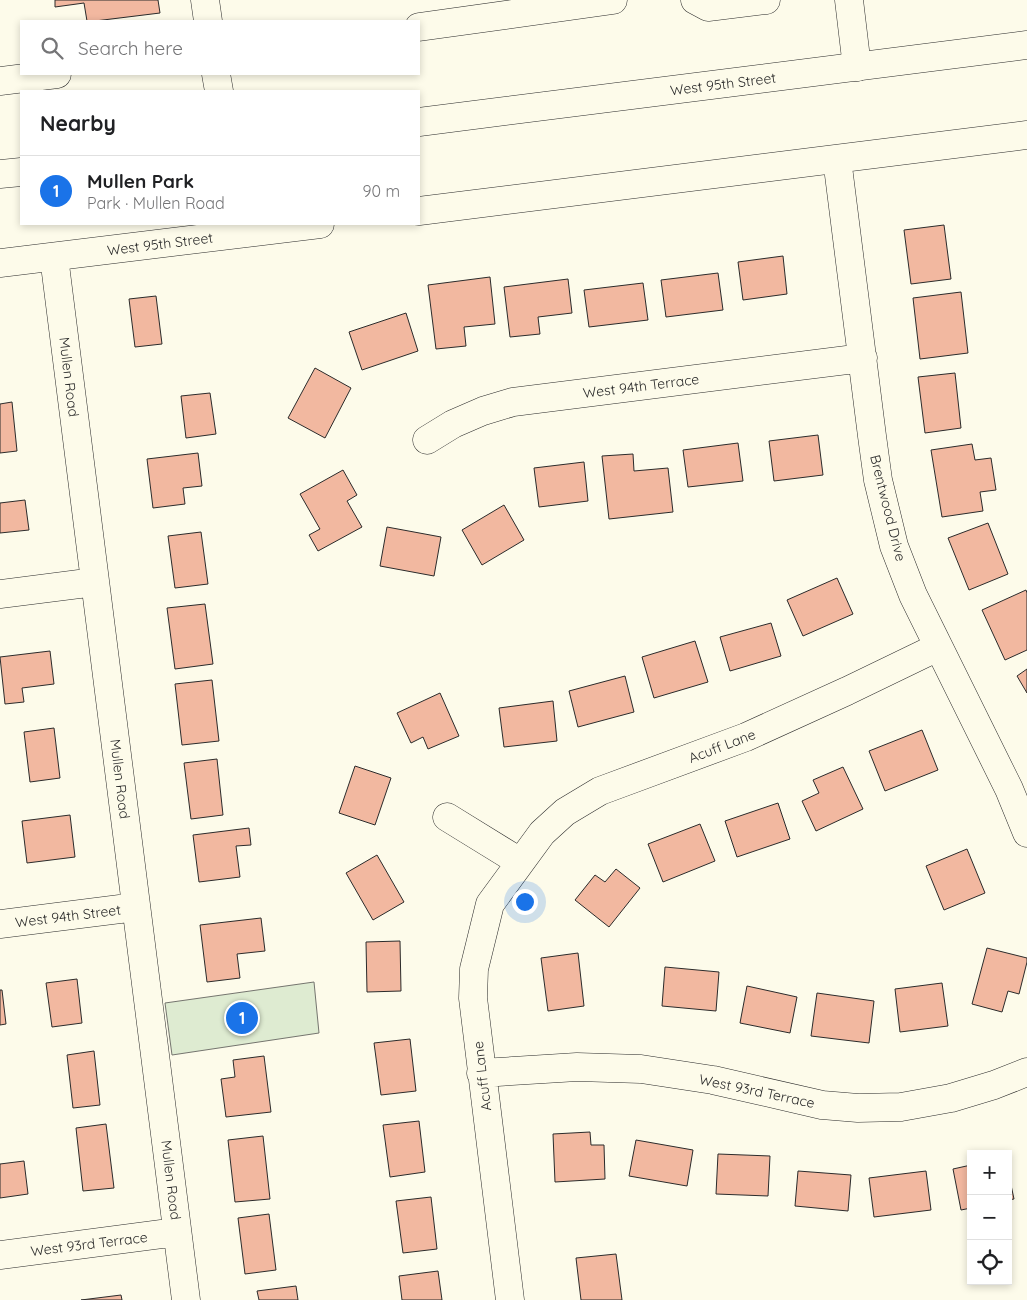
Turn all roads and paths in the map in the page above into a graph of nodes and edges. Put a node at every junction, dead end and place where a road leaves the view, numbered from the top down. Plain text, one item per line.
1 (205, 0) edge
2 (613, 0) edge
3 (696, 0) edge
4 (766, 0) edge
5 (849, 0) edge
6 (208, 20) edge
7 (420, 27) edge
8 (1027, 45) edge
9 (857, 66) junction
10 (49, 75) edge
11 (216, 75) edge
12 (0, 81) edge
13 (219, 90) edge
14 (420, 122) edge
15 (1027, 135) edge
16 (837, 159) junction
17 (20, 172) edge
18 (0, 174) edge
19 (420, 211) edge
20 (312, 225) edge
21 (54, 257) junction
22 (0, 263) edge
23 (863, 358) junction
24 (427, 440) dead end
25 (95, 582) junction
26 (0, 594) edge
27 (938, 647) junction
28 (447, 817) dead end
29 (1027, 832) edge
30 (520, 862) junction
31 (136, 907) junction
32 (0, 924) edge
33 (1027, 1072) edge
34 (481, 1073) junction
35 (177, 1232) junction
36 (0, 1255) edge
37 (186, 1300) edge
38 (510, 1300) edge

1 - 6 street
2 - 7 street
3 - 4 street
5 - 9 street
8 - 9 street, West 95th Street
9 - 14 street, West 95th Street
10 - 12 street
11 - 13 street
15 - 16 street
16 - 19 street
16 - 23 street, Brentwood Drive
17 - 18 street
20 - 21 street, West 95th Street
21 - 22 street, West 95th Street
21 - 25 street, Mullen Road
23 - 24 street, West 94th Terrace
23 - 27 street, Brentwood Drive
25 - 26 street
25 - 31 street, Mullen Road
27 - 29 street, Brentwood Drive
27 - 30 street, Acuff Lane
28 - 30 street
30 - 34 street, Acuff Lane
31 - 32 street, West 94th Street
31 - 35 street, Mullen Road
33 - 34 street, West 93rd Terrace
34 - 38 street, Acuff Lane
35 - 36 street, West 93rd Terrace
35 - 37 street, Mullen Road

